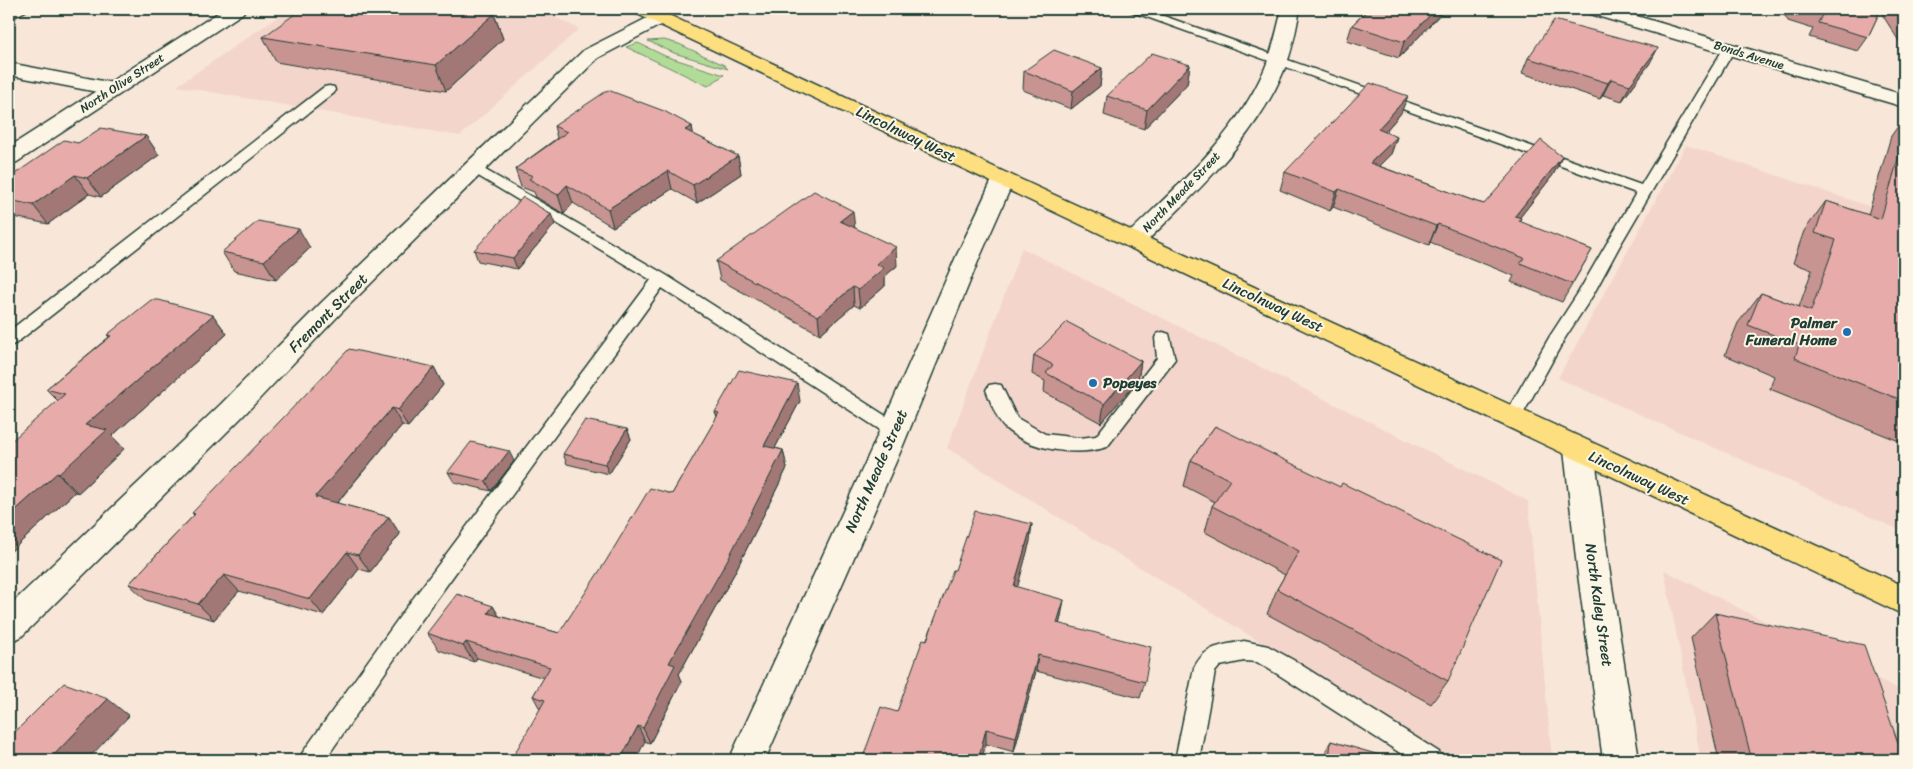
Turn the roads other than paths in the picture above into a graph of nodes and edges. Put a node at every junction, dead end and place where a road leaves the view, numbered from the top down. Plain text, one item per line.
1 (23, 9) edge
2 (236, 9) edge
3 (1134, 9) edge
4 (1291, 9) edge
5 (1594, 9) edge
6 (651, 13) edge
7 (9, 17) edge
8 (1729, 48) junction
9 (1278, 60) junction
10 (9, 69) edge
11 (113, 89) junction
12 (329, 90) dead end
13 (1904, 101) edge
14 (9, 157) edge
15 (475, 168) junction
16 (1002, 180) junction
17 (1644, 191) junction
18 (1134, 241) junction
19 (660, 279) junction
20 (1163, 338) dead end
21 (9, 340) edge
22 (995, 390) dead end
23 (1512, 418) junction
24 (894, 430) junction
25 (1580, 450) junction
26 (1904, 602) edge
27 (9, 627) edge
28 (311, 760) edge
29 (747, 760) edge
30 (1187, 760) edge
31 (1432, 760) edge
32 (1621, 760) edge

1 - 7 lane
2 - 11 street, North Olive Street
3 - 9 lane
4 - 9 street, North Meade Street
5 - 8 street, Bonds Avenue
6 - 15 street, Fremont Street
6 - 16 main road, Lincolnway West
8 - 13 street, Bonds Avenue
8 - 17 lane
9 - 17 lane
9 - 18 street, North Meade Street
10 - 11 street
11 - 14 street, North Olive Street
12 - 21 lane
15 - 19 lane
15 - 27 street, Fremont Street
16 - 18 main road, Lincolnway West
16 - 24 street, North Meade Street
17 - 23 lane
18 - 23 main road, Lincolnway West
19 - 24 lane
19 - 28 lane
20 - 22 lane
23 - 25 main road, Lincolnway West
24 - 29 street, North Meade Street
25 - 26 main road, Lincolnway West
25 - 32 street, North Kaley Street
30 - 31 lane

